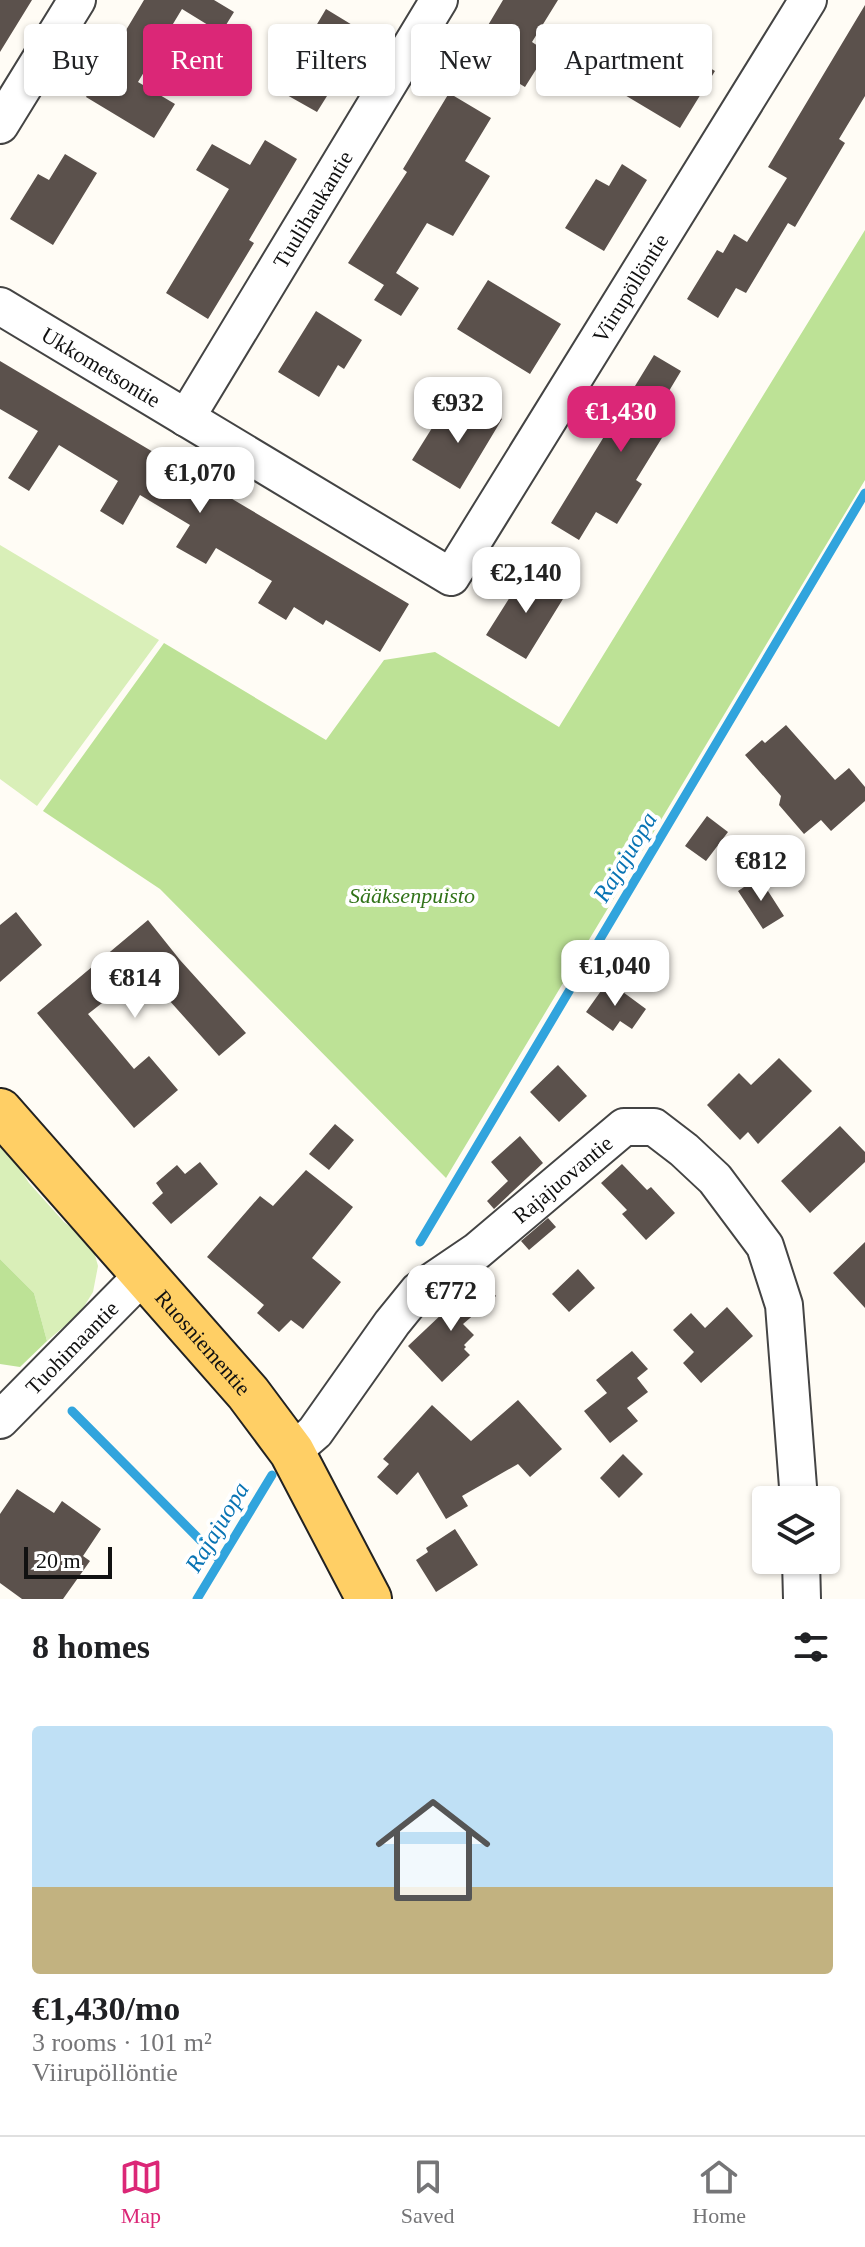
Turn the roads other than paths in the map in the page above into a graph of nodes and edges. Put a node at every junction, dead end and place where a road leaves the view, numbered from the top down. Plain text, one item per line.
1 (77, 0) edge
2 (439, 0) edge
3 (808, 0) edge
4 (0, 125) edge
5 (0, 306) edge
6 (186, 418) junction
7 (451, 577) joint
8 (0, 1111) edge
9 (143, 1275) junction
10 (0, 1420) edge
11 (292, 1452) junction
12 (798, 1486) edge
13 (801, 1574) edge
14 (369, 1599) edge
15 (802, 1599) edge

1 - 4 street
2 - 6 street, Tuulihaukantie
3 - 7 street, Viirupöllöntie
5 - 6 street, Ukkometsontie
6 - 7 street, Ukkometsontie
8 - 9 main road, Ruosniementie
9 - 10 street, Tuohimaantie
9 - 11 main road, Ruosniementie
11 - 12 street, Rajajuovantie
11 - 14 main road, Ruosniementie
13 - 15 street

